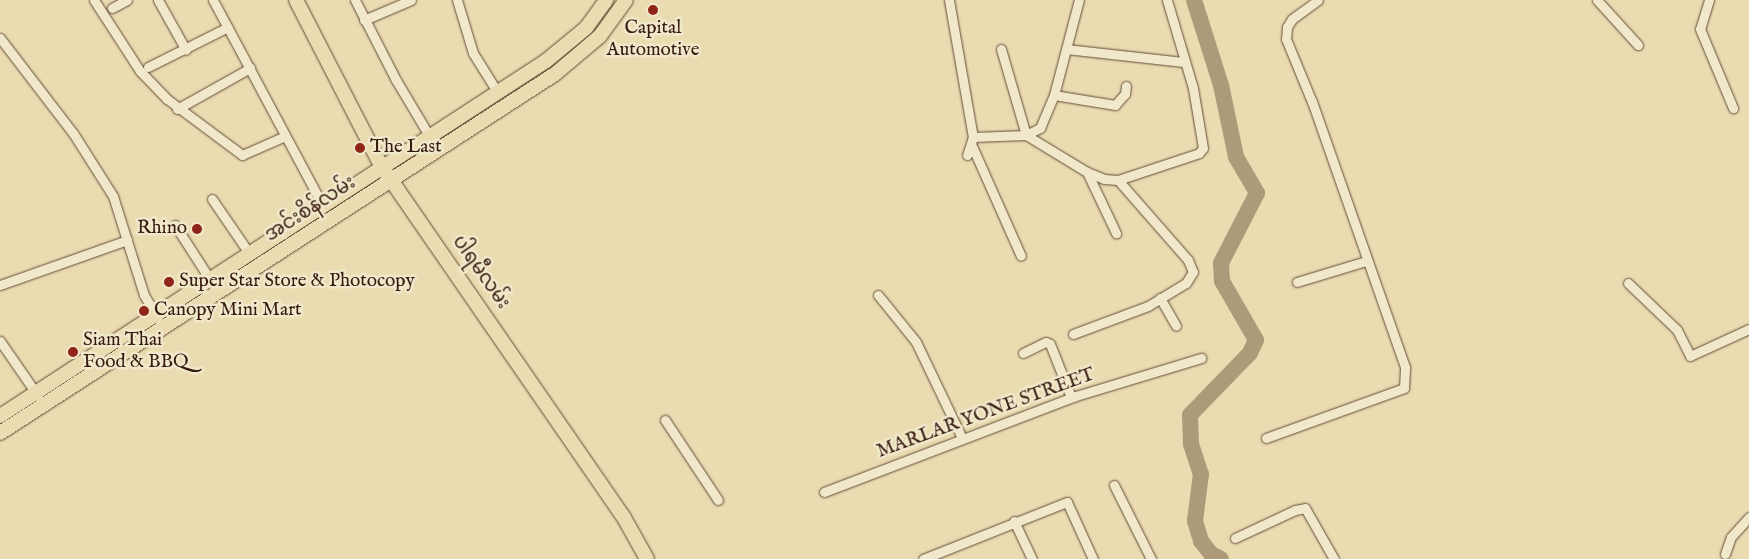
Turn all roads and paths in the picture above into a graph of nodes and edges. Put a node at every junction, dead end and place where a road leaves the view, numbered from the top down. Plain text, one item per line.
1 (94, 0) edge
2 (126, 0) edge
3 (158, 0) edge
4 (213, 0) edge
5 (296, 0) edge
6 (355, 0) edge
7 (411, 0) edge
8 (457, 0) edge
9 (606, 0) edge
10 (626, 0) edge
11 (949, 0) edge
12 (1079, 0) edge
13 (1167, 0) edge
14 (1318, 0) edge
15 (1596, 0) edge
16 (1709, 0) edge
17 (112, 8) dead end
18 (364, 20) junction
19 (228, 27) junction
20 (0, 38) edge
21 (1638, 44) dead end
22 (1001, 49) dead end
23 (1066, 49) junction
24 (186, 50) junction
25 (1183, 62) junction
26 (148, 67) dead end
27 (250, 68) junction
28 (1126, 86) dead end
29 (498, 93) junction
30 (1054, 96) junction
31 (177, 108) junction
32 (1733, 108) dead end
33 (1026, 135) junction
34 (285, 136) junction
35 (430, 137) junction
36 (973, 141) junction
37 (967, 154) dead end
38 (382, 167) junction
39 (1087, 172) junction
40 (392, 180) junction
41 (1118, 180) junction
42 (212, 199) dead end
43 (323, 206) junction
44 (175, 225) dead end
45 (1116, 233) dead end
46 (127, 240) junction
47 (249, 253) junction
48 (1021, 256) dead end
49 (1366, 261) junction
50 (209, 278) junction
51 (1297, 282) dead end
52 (1628, 283) dead end
53 (0, 285) edge
54 (878, 295) dead end
55 (1160, 298) junction
56 (155, 314) junction
57 (1176, 326) dead end
58 (163, 327) junction
59 (1749, 329) edge
60 (1073, 334) dead end
61 (0, 340) edge
62 (1023, 353) dead end
63 (1201, 358) dead end
64 (36, 392) junction
65 (1071, 397) junction
66 (44, 404) junction
67 (0, 416) edge
68 (664, 420) dead end
69 (0, 433) edge
70 (962, 438) junction
71 (1266, 438) dead end
72 (1114, 485) dead end
73 (824, 492) dead end
74 (718, 500) dead end
75 (1749, 517) edge
76 (1014, 521) junction
77 (1235, 538) dead end
78 (1725, 554) dead end
79 (647, 559) edge
80 (923, 559) edge
81 (1032, 559) edge
82 (1093, 559) edge
83 (1151, 559) edge
84 (1334, 559) edge

1 - 31 street
2 - 17 street
3 - 24 street
4 - 19 street
5 - 38 main road, ပါရမီလမ်း
6 - 18 street
7 - 18 street
8 - 29 street
9 - 29 main road
10 - 40 main road, အင်းစိန်လမ်း
11 - 36 street
12 - 23 street
13 - 25 street
14 - 49 street
15 - 21 street
16 - 32 street
18 - 35 street
19 - 24 street
19 - 27 street
20 - 46 street
22 - 33 street
23 - 25 street
23 - 30 street
24 - 26 street
25 - 41 street
27 - 31 street
27 - 34 street
28 - 30 street
29 - 35 main road
30 - 33 street
31 - 34 street
33 - 36 street
33 - 39 street
34 - 43 street
35 - 38 main road
36 - 37 street
36 - 48 street
38 - 40 main road, ပါရမီလမ်း
38 - 43 main road
39 - 41 street
39 - 45 street
40 - 58 main road, အင်းစိန်လမ်း
40 - 79 main road, ပါရမီလမ်း
41 - 55 street
42 - 47 street
43 - 47 main road
44 - 50 street
46 - 53 street
46 - 56 street
47 - 50 main road
49 - 51 street
49 - 71 street
50 - 56 main road
52 - 59 street
54 - 70 street
55 - 57 street
55 - 60 street
56 - 58 street
56 - 64 main road
58 - 66 main road, အင်းစိန်လမ်း
61 - 64 street
62 - 65 street
63 - 65 street, MARLAR YONE STREET
64 - 66 street
64 - 67 main road
65 - 70 street, MARLAR YONE STREET
66 - 69 main road, အင်းစိန်လမ်း
68 - 74 street
70 - 73 street, MARLAR YONE STREET
72 - 83 street
75 - 78 street
76 - 80 street
76 - 81 street
76 - 82 street
77 - 84 street

